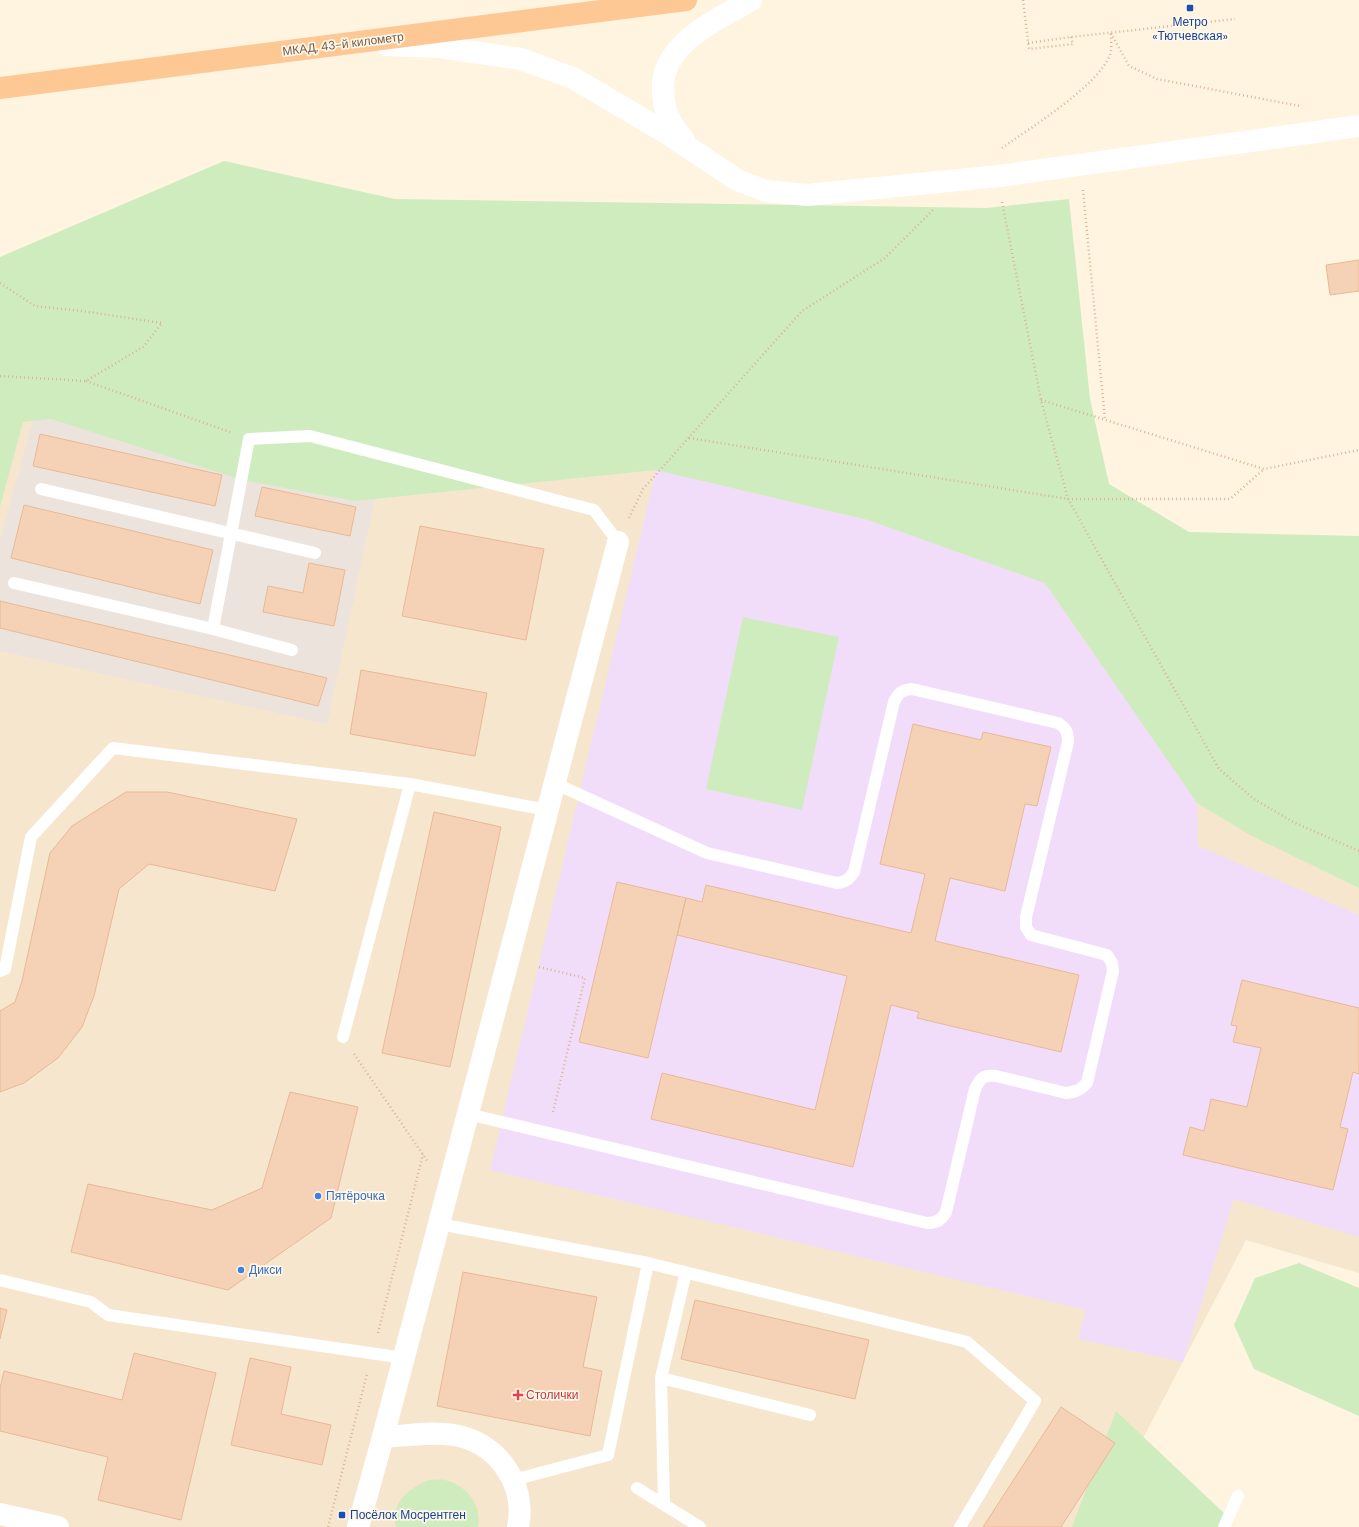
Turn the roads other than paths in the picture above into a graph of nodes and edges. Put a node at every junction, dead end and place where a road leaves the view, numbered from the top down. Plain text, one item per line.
1 (686, 0) edge
2 (751, 0) edge
3 (348, 44) junction
4 (0, 88) edge
5 (1359, 126) edge
6 (695, 153) junction
7 (41, 489) dead end
8 (232, 533) junction
9 (618, 542) joint
10 (315, 553) dead end
11 (14, 583) dead end
12 (213, 629) junction
13 (292, 650) dead end
14 (554, 783) junction
15 (410, 784) junction
16 (547, 810) junction
17 (0, 971) edge
18 (342, 1037) road end
19 (468, 1114) junction
20 (439, 1224) junction
21 (648, 1263) junction
22 (686, 1272) junction
23 (0, 1280) edge
24 (404, 1358) junction
25 (660, 1378) junction
26 (810, 1415) dead end
27 (383, 1437) junction
28 (514, 1480) junction
29 (637, 1488) dead end
30 (1238, 1496) dead end
31 (664, 1504) junction
32 (0, 1514) edge
33 (58, 1527) edge
34 (358, 1527) edge
35 (518, 1527) edge
36 (700, 1527) edge
37 (960, 1527) edge
38 (1224, 1527) edge

1 - 3 highway, МКАД, 43-й километр
2 - 6 street
3 - 4 highway, МКАД, 43-й километр
3 - 6 street
5 - 6 street
7 - 8 lane
8 - 9 lane
8 - 10 lane
8 - 12 lane
9 - 14 street
11 - 12 lane
12 - 13 lane
14 - 16 street
14 - 19 lane
15 - 16 lane
15 - 17 lane
15 - 18 lane
16 - 19 street
19 - 20 street
20 - 21 lane
20 - 24 street
21 - 22 lane
21 - 28 lane
22 - 25 lane
22 - 37 lane
23 - 24 lane
24 - 27 street
25 - 26 lane
25 - 31 lane
27 - 28 street
27 - 34 street
28 - 35 street
29 - 31 lane
30 - 38 lane
31 - 36 lane
32 - 33 street

